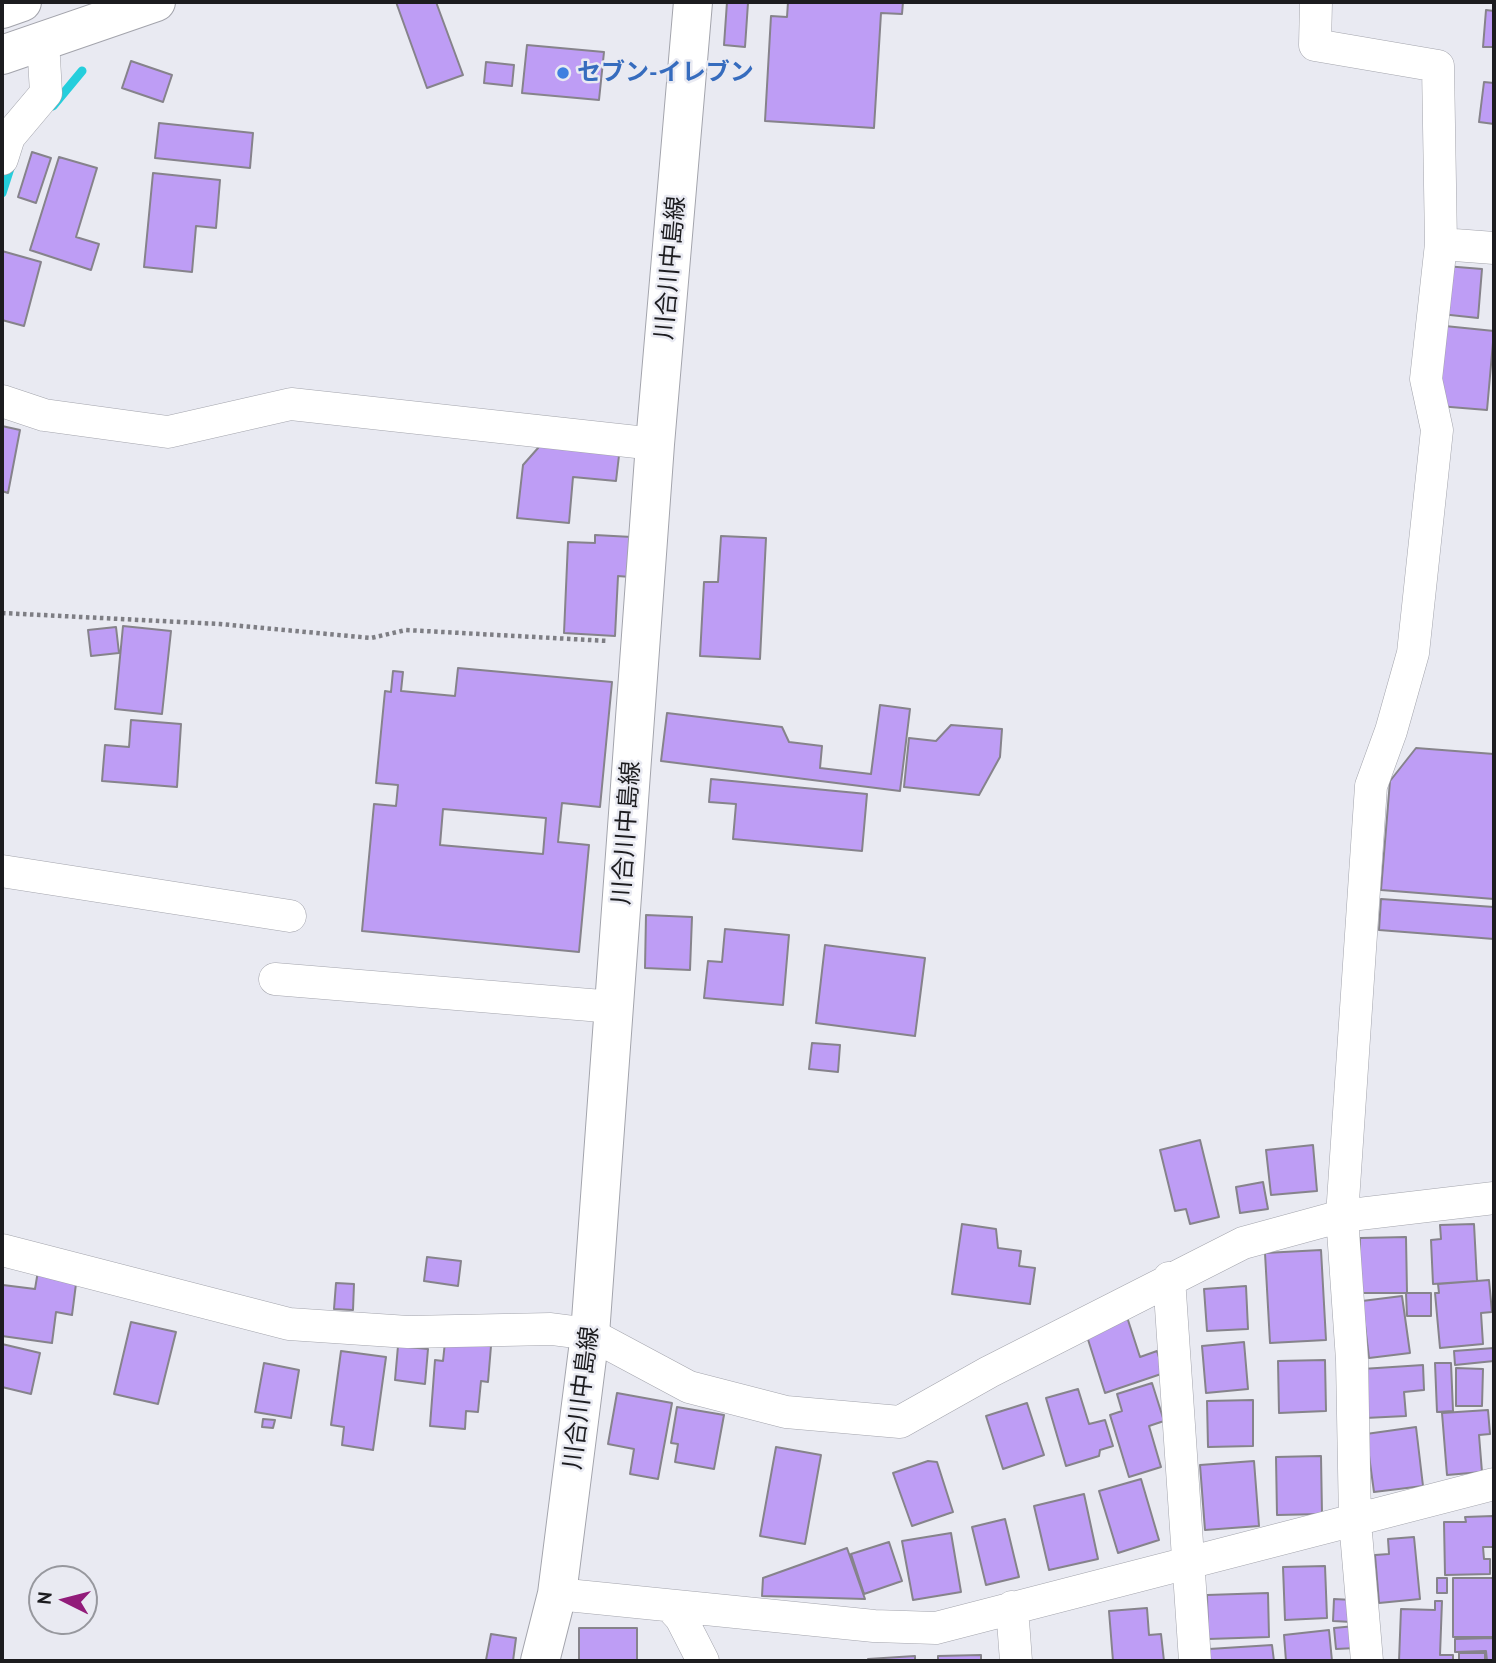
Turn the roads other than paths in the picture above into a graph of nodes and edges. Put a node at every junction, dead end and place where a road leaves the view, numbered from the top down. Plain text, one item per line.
1 (22, 2) edge
2 (156, 2) edge
3 (693, 2) edge
4 (1316, 2) edge
5 (2, 9) edge
6 (43, 41) junction
7 (2, 55) edge
8 (2, 159) edge
9 (1441, 244) junction
10 (1494, 248) edge
11 (2, 401) edge
12 (656, 444) junction
13 (2, 871) edge
14 (290, 916) dead end
15 (275, 979) dead end
16 (614, 1007) junction
17 (1494, 1198) edge
18 (1342, 1216) junction
19 (2, 1251) edge
20 (1169, 1278) junction
21 (590, 1334) junction
22 (1494, 1484) edge
23 (1355, 1521) junction
24 (1188, 1561) junction
25 (557, 1594) junction
26 (671, 1607) junction
27 (1012, 1607) junction
28 (541, 1661) edge
29 (703, 1661) edge
30 (1016, 1661) edge
31 (1195, 1661) edge
32 (1367, 1661) edge

1 - 5 main road
2 - 6 main road
3 - 12 main road, 川合川中島線
4 - 9 street
6 - 7 main road
6 - 8 street
9 - 10 street
9 - 18 street
11 - 12 street
12 - 16 main road, 川合川中島線
13 - 14 street
15 - 16 street
16 - 21 main road, 川合川中島線
17 - 18 street
18 - 20 street
18 - 23 street
19 - 21 street
20 - 21 street
20 - 24 street
21 - 25 main road, 川合川中島線
22 - 23 street
23 - 24 street
23 - 32 street
24 - 27 street
24 - 31 street
25 - 26 street
25 - 28 main road, 川合川中島線
26 - 27 street
26 - 29 street
27 - 30 street

